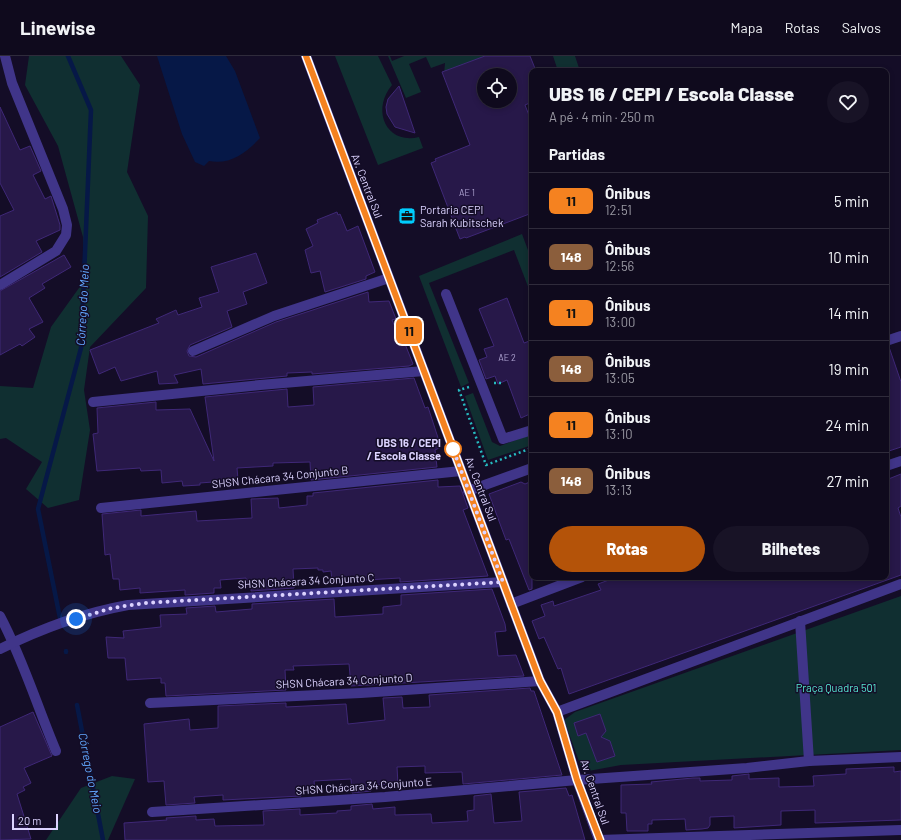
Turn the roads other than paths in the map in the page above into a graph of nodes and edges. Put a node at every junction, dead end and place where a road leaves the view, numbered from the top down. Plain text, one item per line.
1 (5, 56) edge
2 (306, 56) edge
3 (389, 278) junction
4 (0, 285) edge
5 (446, 294) dead end
6 (901, 336) edge
7 (889, 340) edge
8 (193, 351) dead end
9 (424, 371) junction
10 (93, 402) dead end
11 (529, 431) edge
12 (901, 461) edge
13 (889, 465) edge
14 (529, 469) edge
15 (461, 471) junction
16 (468, 491) junction
17 (101, 508) dead end
18 (574, 580) edge
19 (503, 582) junction
20 (901, 584) edge
21 (511, 604) junction
22 (0, 616) edge
23 (800, 621) junction
24 (14, 642) junction
25 (0, 649) edge
26 (540, 681) junction
27 (150, 703) dead end
28 (557, 712) junction
29 (56, 751) dead end
30 (901, 757) edge
31 (809, 761) junction
32 (577, 780) junction
33 (152, 812) dead end
34 (901, 830) edge
35 (787, 837) edge
36 (599, 840) edge

1 - 4 street
2 - 3 street, Av. Central Sul
3 - 8 street
3 - 9 street, Av. Central Sul
5 - 11 street
6 - 7 street
9 - 10 street
9 - 15 street, Av. Central Sul
12 - 13 street
14 - 16 street
15 - 16 street, Av. Central Sul
15 - 17 street, SHSN Chácara 34 Conjunto B
16 - 19 street, Av. Central Sul
18 - 21 street
19 - 21 street, Av. Central Sul
19 - 24 street, SHSN Chácara 34 Conjunto C
20 - 23 street
21 - 26 street, Av. Central Sul
22 - 24 street
23 - 28 street
23 - 31 street
24 - 25 street, SHSN Chácara 34 Conjunto C
24 - 29 street
26 - 27 street, SHSN Chácara 34 Conjunto D
26 - 28 street, Av. Central Sul
28 - 32 street, Av. Central Sul
30 - 31 street, SHSN Chácara 34 Conjunto E
31 - 32 street, SHSN Chácara 34 Conjunto E
32 - 33 street, SHSN Chácara 34 Conjunto E
32 - 36 street, Av. Central Sul
34 - 35 street
35 - 36 street

